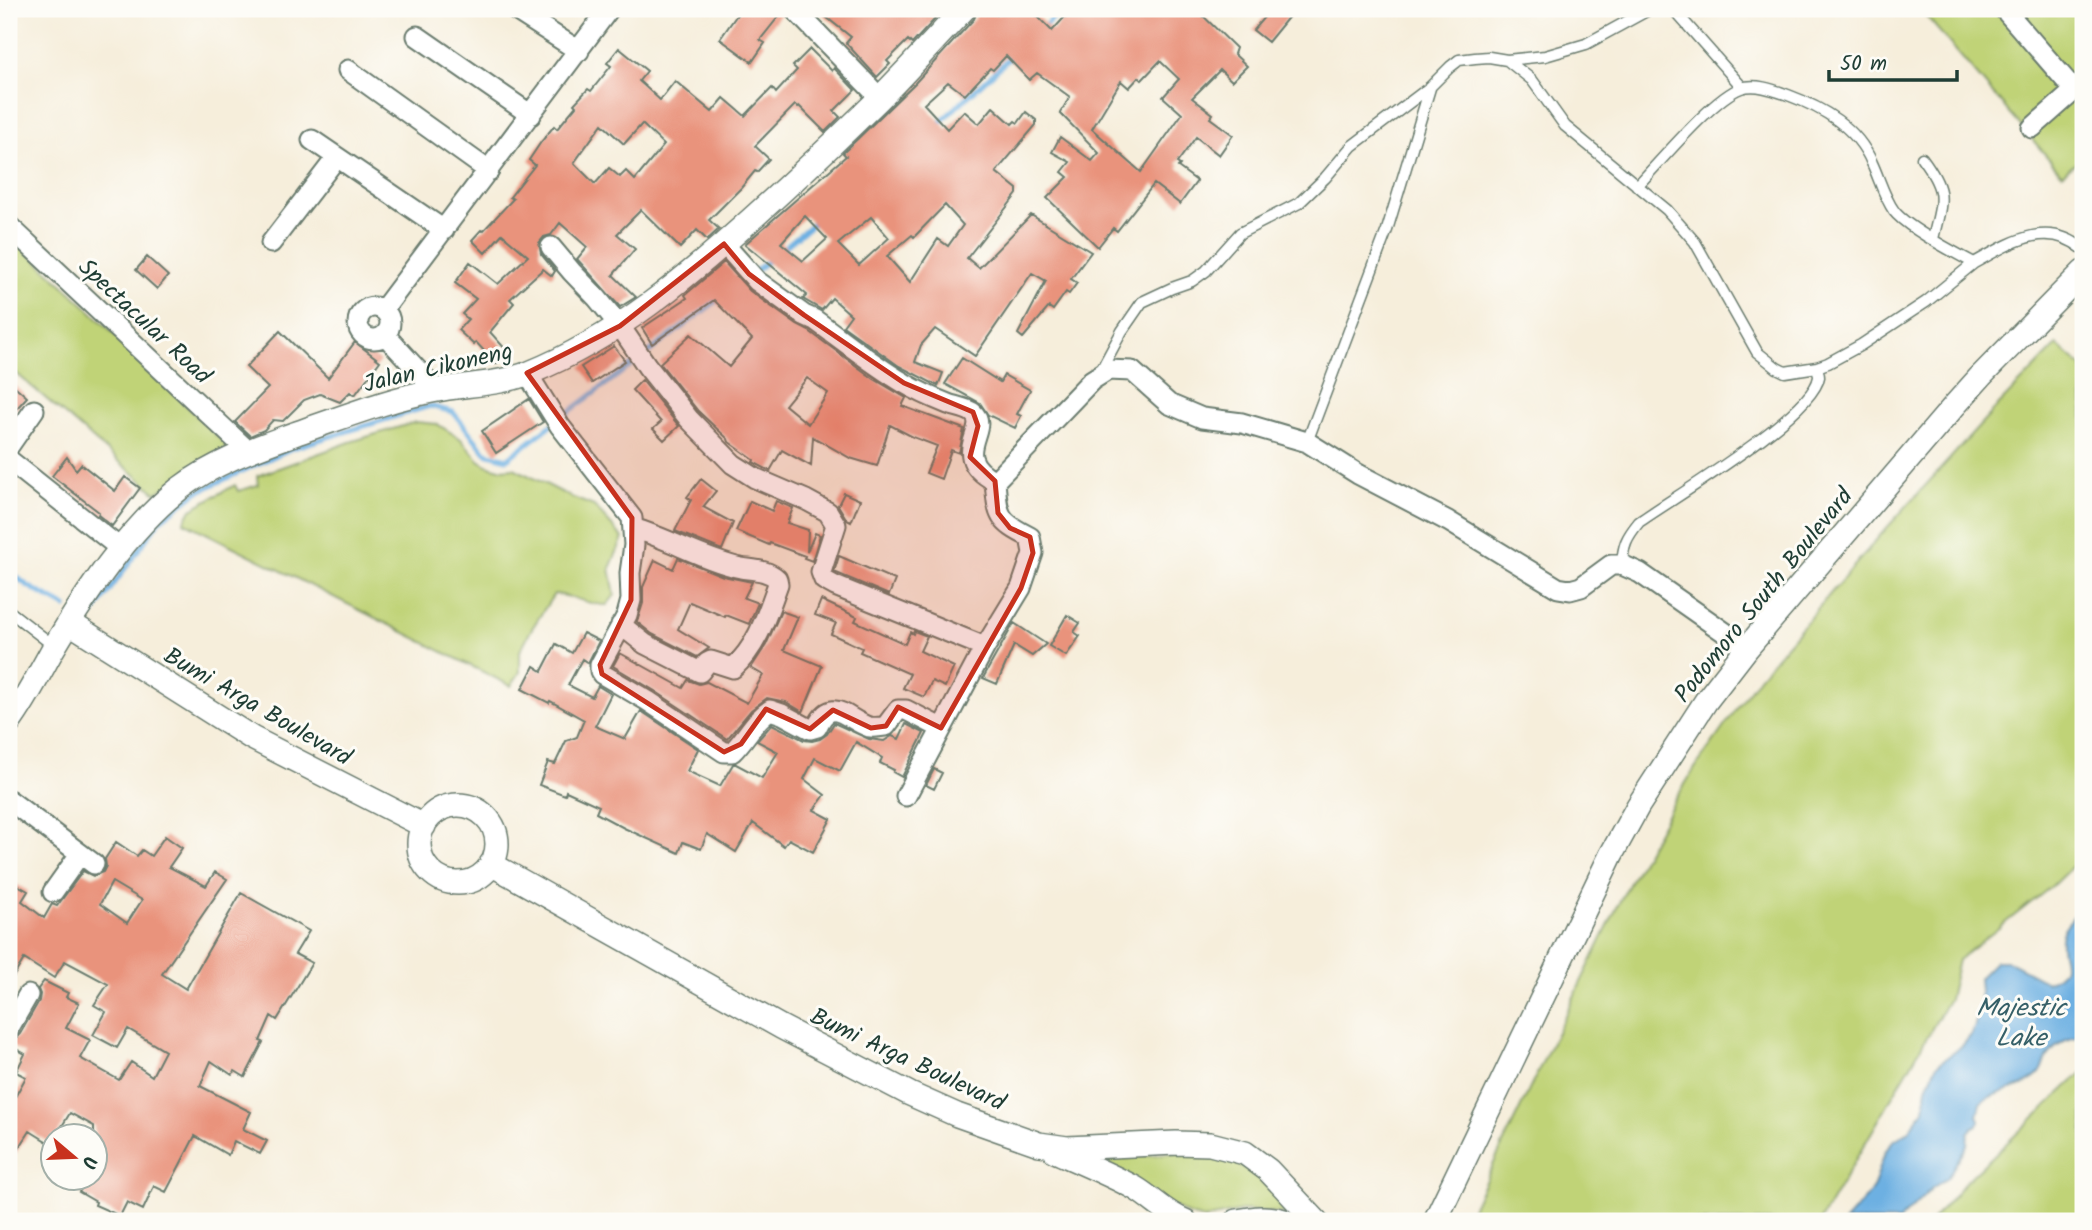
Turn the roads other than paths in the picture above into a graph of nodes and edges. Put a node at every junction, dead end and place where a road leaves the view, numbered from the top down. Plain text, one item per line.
1 (514, 9) edge
2 (609, 9) edge
3 (964, 9) edge
4 (1650, 9) edge
5 (1673, 9) edge
6 (795, 10) edge
7 (2010, 11) edge
8 (417, 36) dead end
9 (579, 51) junction
10 (1507, 60) junction
11 (348, 70) dead end
12 (1430, 87) junction
13 (1742, 87) junction
14 (2079, 87) edge
15 (880, 99) junction
16 (531, 115) junction
17 (2032, 128) dead end
18 (312, 140) dead end
19 (337, 157) junction
20 (1922, 158) dead end
21 (489, 171) junction
22 (1637, 186) junction
23 (9, 226) edge
24 (444, 230) junction
25 (1933, 239) junction
26 (271, 243) dead end
27 (724, 244) junction
28 (551, 247) dead end
29 (2083, 248) edge
30 (1974, 263) junction
31 (2083, 272) edge
32 (756, 280) junction
33 (788, 293) dead end
34 (383, 310) junction
35 (620, 326) junction
36 (384, 335) junction
37 (1817, 367) junction
38 (527, 373) junction
39 (1098, 376) junction
40 (436, 390) junction
41 (34, 411) dead end
42 (1307, 442) junction
43 (9, 446) edge
44 (247, 450) junction
45 (9, 460) edge
46 (995, 481) junction
47 (633, 528) junction
48 (121, 549) junction
49 (1622, 565) junction
50 (9, 611) edge
51 (70, 623) junction
52 (621, 625) junction
53 (54, 647) junction
54 (985, 648) junction
55 (1747, 648) junction
56 (9, 723) edge
57 (941, 728) junction
58 (906, 796) dead end
59 (9, 800) edge
60 (424, 826) junction
61 (491, 864) junction
62 (53, 892) dead end
63 (27, 995) dead end
64 (9, 1028) edge
65 (1039, 1144) junction
66 (1185, 1221) edge
67 (1237, 1221) edge
68 (1284, 1221) edge
69 (1316, 1221) edge
70 (1435, 1221) edge

1 - 9 street
2 - 9 street
3 - 15 street, Jalan Cikoneng
4 - 10 lane
5 - 13 lane
6 - 15 street
7 - 14 street
8 - 16 street
9 - 16 street
10 - 12 lane
10 - 22 lane
11 - 21 street
12 - 39 lane
12 - 42 lane
13 - 22 lane
13 - 25 lane
14 - 17 street
15 - 27 street, Jalan Cikoneng
16 - 21 street
18 - 19 street
19 - 24 street
19 - 26 street
20 - 25 lane
21 - 24 street
22 - 37 lane
23 - 44 street, Spectacular Road
24 - 34 street
25 - 30 lane
27 - 32 street
27 - 35 street, Jalan Cikoneng
28 - 35 street
29 - 30 lane
30 - 37 lane
31 - 55 street, Podomoro South Boulevard
32 - 33 lane
32 - 46 street
34 - 36 street
34 - 36 street
35 - 38 street, Jalan Cikoneng
35 - 54 street
36 - 40 street
37 - 49 lane
38 - 40 street, Jalan Cikoneng
38 - 47 street
39 - 42 street
39 - 46 street
40 - 44 street, Jalan Cikoneng
41 - 43 street
42 - 49 street
44 - 48 street, Jalan Cikoneng
45 - 48 street
46 - 54 street
47 - 52 street
47 - 52 street
48 - 51 street, Jalan Cikoneng
49 - 55 street
50 - 53 lane
51 - 53 street, Jalan Cikoneng
51 - 60 street, Bumi Arga Boulevard
52 - 57 street
53 - 56 street, Jalan Cikoneng
54 - 57 street
55 - 70 street, Podomoro South Boulevard
57 - 58 street
59 - 62 street
60 - 61 street
60 - 61 street
61 - 65 street, Bumi Arga Boulevard
63 - 64 street
65 - 66 street
65 - 69 street, Bumi Arga Boulevard
67 - 68 street

